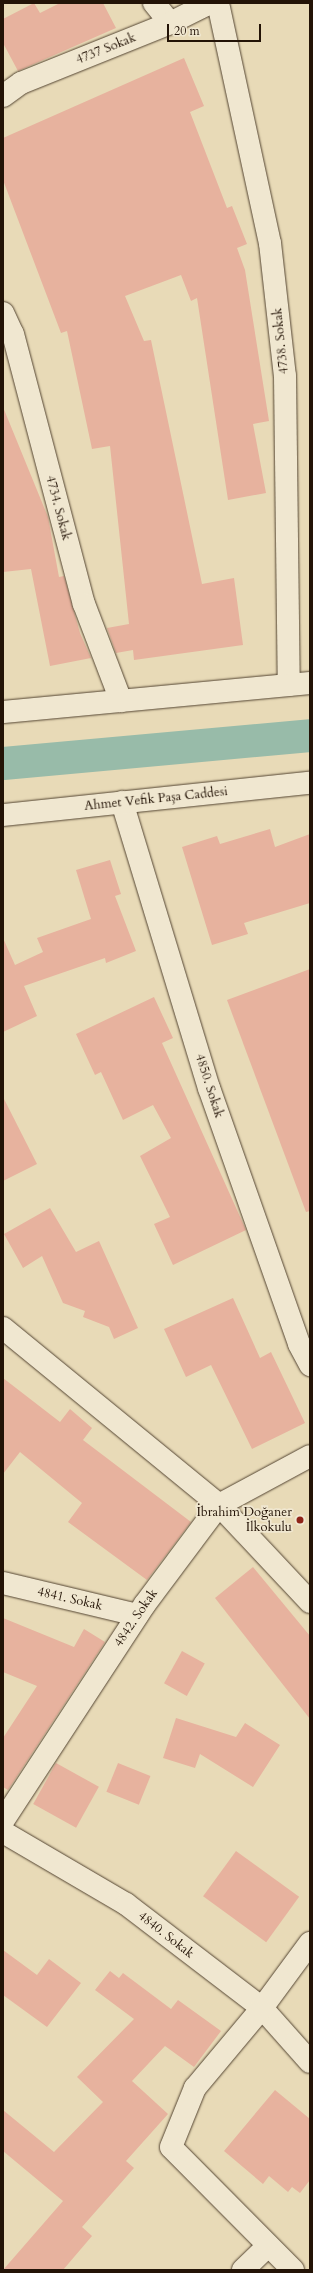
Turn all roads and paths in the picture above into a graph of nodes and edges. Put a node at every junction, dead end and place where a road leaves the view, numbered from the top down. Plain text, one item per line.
1 (154, 3) edge
2 (210, 3) edge
3 (218, 3) edge
4 (170, 24) junction
5 (3, 96) edge
6 (3, 313) edge
7 (300, 684) edge
8 (121, 701) junction
9 (3, 712) edge
10 (310, 783) edge
11 (122, 802) junction
12 (3, 815) edge
13 (3, 1328) edge
14 (310, 1366) edge
15 (310, 1456) edge
16 (219, 1505) junction
17 (3, 1583) edge
18 (310, 1602) edge
19 (137, 1615) junction
20 (3, 1821) edge
21 (3, 1832) edge
22 (310, 1943) edge
23 (262, 2008) junction
24 (310, 2062) edge
25 (268, 2246) junction
26 (243, 2270) edge
27 (293, 2270) edge

1 - 4 street
2 - 4 street, 4737 Sokak
3 - 7 street, 4738. Sokak
4 - 5 street, 4737 Sokak
6 - 8 street, 4734. Sokak
7 - 8 street
8 - 9 street
10 - 11 street, Ahmet Vefik Paşa Caddesi
11 - 12 street, Ahmet Vefik Paşa Caddesi
11 - 14 street, 4850. Sokak
13 - 16 street
15 - 16 street, 4842. Sokak
16 - 18 street
16 - 19 street, 4842. Sokak
17 - 19 street, 4841. Sokak
19 - 20 street, 4842. Sokak
21 - 23 street, 4840. Sokak
22 - 23 street
23 - 24 street, 4840. Sokak
23 - 25 street
25 - 26 street
25 - 27 street

